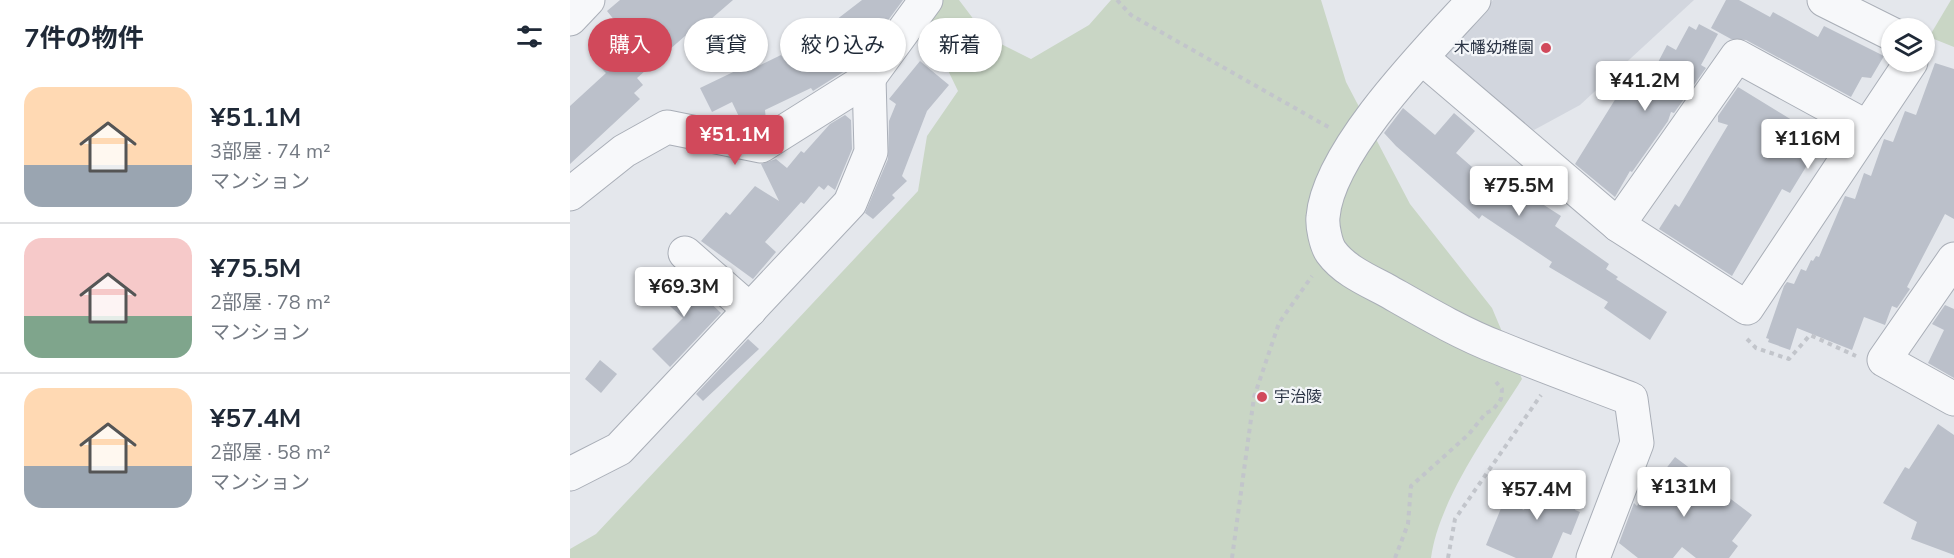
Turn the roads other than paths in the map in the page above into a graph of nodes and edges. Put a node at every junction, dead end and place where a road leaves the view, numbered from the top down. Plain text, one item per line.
1 (588, 0) edge
2 (926, 0) edge
3 (1474, 0) edge
4 (1824, 0) edge
5 (570, 19) edge
6 (1881, 28) edge
7 (1422, 58) junction
8 (1904, 72) edge
9 (869, 78) junction
10 (1867, 127) junction
11 (570, 194) edge
12 (1618, 225) junction
13 (685, 253) dead end
14 (1954, 259) edge
15 (750, 310) junction
16 (1954, 399) edge
17 (570, 474) edge
18 (1593, 558) edge

1 - 5 street
2 - 9 street
3 - 7 street
4 - 6 street
7 - 12 street
7 - 18 street
8 - 10 street
9 - 11 street
9 - 15 street
10 - 12 street
10 - 12 street
13 - 15 street
14 - 16 street
15 - 17 street

